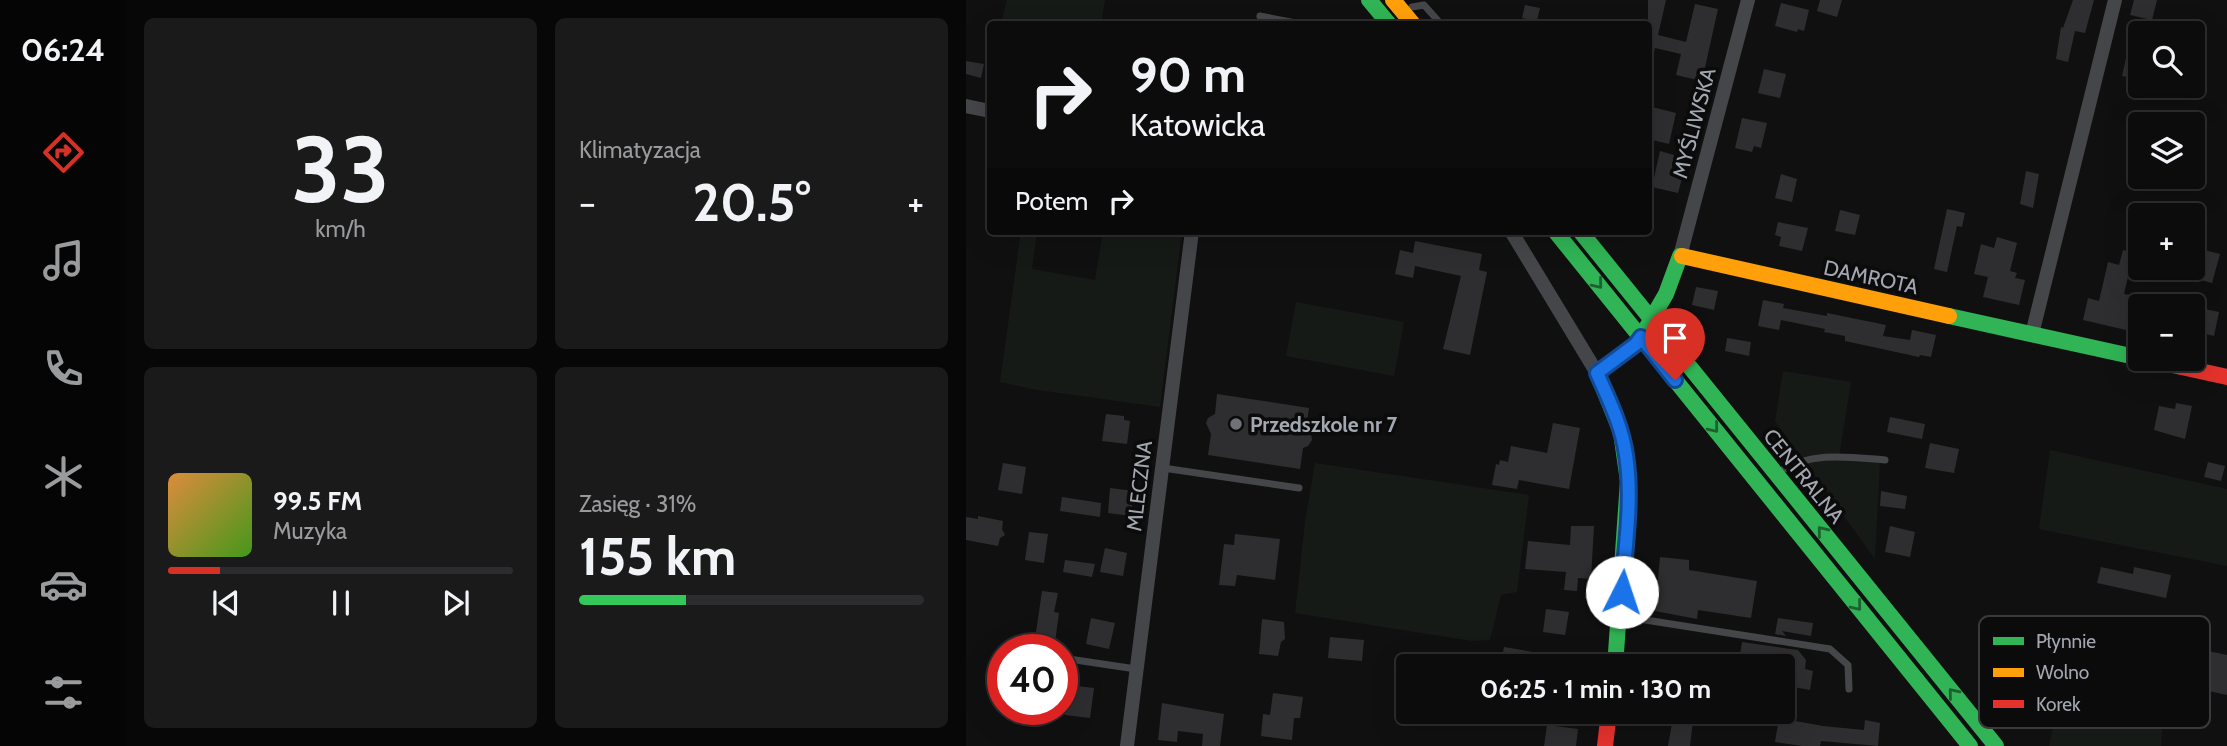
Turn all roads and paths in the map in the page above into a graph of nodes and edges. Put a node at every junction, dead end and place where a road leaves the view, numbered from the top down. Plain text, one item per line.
1 (1369, 0) edge
2 (1393, 0) edge
3 (1748, 0) edge
4 (2115, 0) edge
5 (1411, 11) edge
6 (1260, 16) dead end
7 (1286, 21) edge
8 (1386, 21) edge
9 (1438, 21) edge
10 (966, 106) edge
11 (987, 110) edge
12 (1192, 235) edge
13 (1513, 235) edge
14 (1558, 235) edge
15 (1583, 235) edge
16 (1681, 256) junction
17 (1651, 318) junction
18 (2032, 334) junction
19 (1641, 337) junction
20 (2128, 355) edge
21 (2200, 371) edge
22 (1597, 373) junction
23 (2227, 377) edge
24 (1885, 460) dead end
25 (1163, 468) junction
26 (1776, 474) junction
27 (1299, 488) dead end
28 (1620, 616) junction
29 (1616, 654) edge
30 (1078, 661) edge
31 (1137, 669) junction
32 (1849, 689) dead end
33 (1608, 724) edge
34 (1979, 725) edge
35 (1981, 728) edge
36 (1127, 746) edge
37 (1605, 746) edge
38 (1970, 746) edge
39 (1996, 746) edge

1 - 8 main road
2 - 5 main road
3 - 16 street, MYŚLIWSKA
4 - 18 street
5 - 9 lane
6 - 7 lane
10 - 11 street
12 - 25 street, MLECZNA
13 - 22 street
14 -> 19 main road, CENTRALNA
15 - 17 main road, CENTRALNA
16 - 17 main road
16 - 18 main road, DAMROTA
17 - 19 main road
17 - 26 main road, CENTRALNA
18 - 20 main road, DAMROTA
19 - 22 main road
19 -> 38 main road, CENTRALNA
21 - 23 main road, DAMROTA
22 - 28 main road
24 - 26 lane
25 - 27 lane
25 - 31 street, MLECZNA
34 -> 26 main road, CENTRALNA
28 - 29 main road
28 - 32 lane
30 - 31 lane
31 - 36 street, MLECZNA
33 - 37 main road
39 -> 35 main road, CENTRALNA

